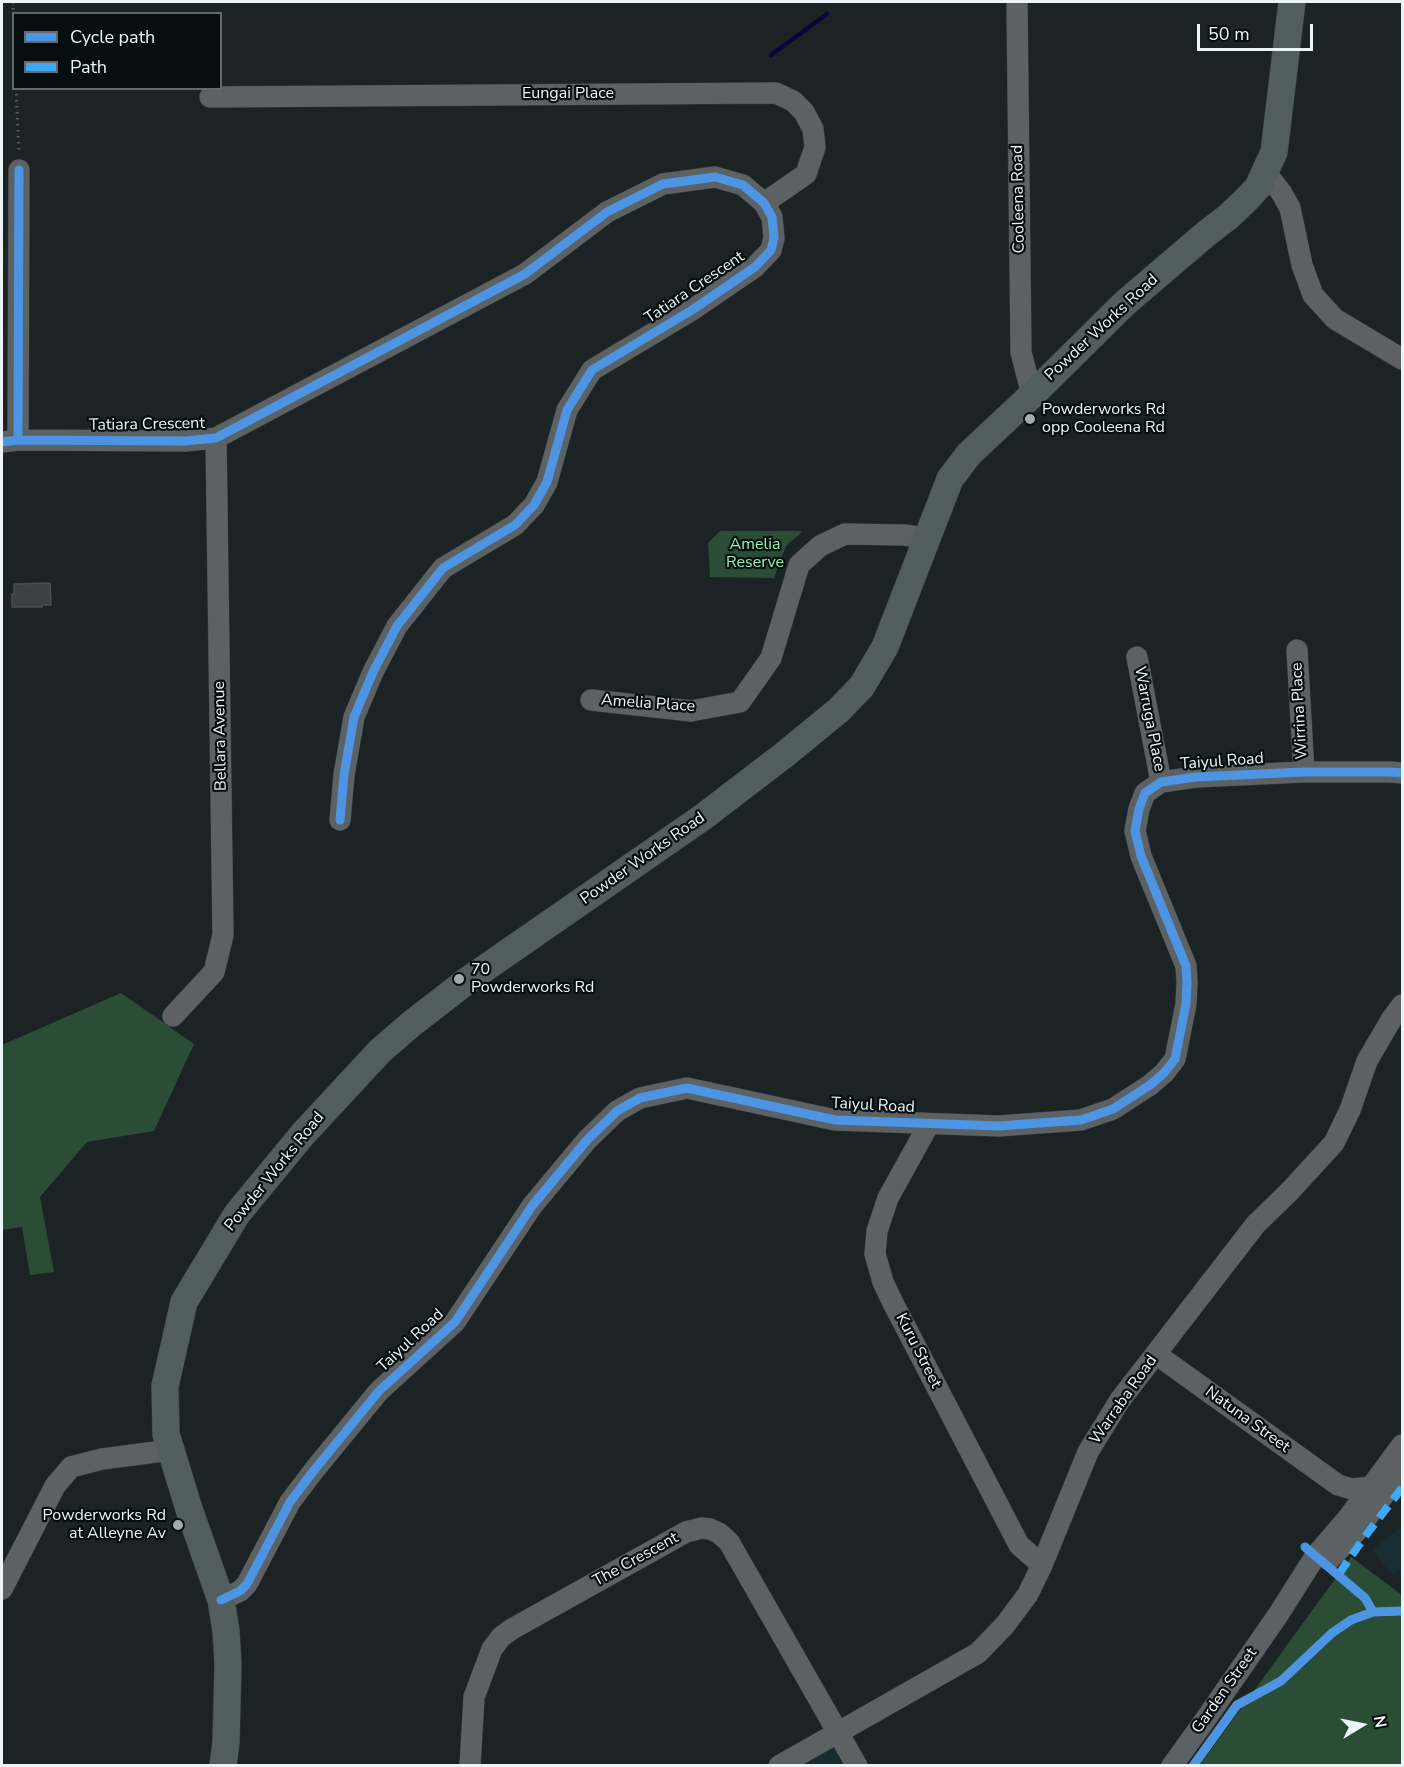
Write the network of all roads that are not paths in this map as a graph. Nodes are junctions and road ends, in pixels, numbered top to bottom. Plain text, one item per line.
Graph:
1 (1017, 2) edge
2 (1292, 2) edge
3 (210, 97) dead end
4 (20, 170) road end
5 (1266, 172) junction
6 (764, 203) junction
7 (1402, 359) edge
8 (1032, 395) junction
9 (216, 438) junction
10 (10, 441) edge
11 (927, 538) junction
12 (1296, 650) dead end
13 (1137, 657) dead end
14 (591, 700) dead end
15 (1304, 772) junction
16 (1402, 773) edge
17 (1161, 782) junction
18 (340, 820) dead end
19 (1402, 1005) edge
20 (173, 1016) dead end
21 (929, 1124) junction
22 (1156, 1354) junction
23 (1402, 1445) edge
24 (171, 1450) junction
25 (1402, 1472) edge
26 (1338, 1485) junction
27 (1371, 1487) junction
28 (1348, 1518) junction
29 (1042, 1565) junction
30 (2, 1589) edge
31 (220, 1600) junction
32 (1278, 1615) junction
33 (839, 1733) junction
34 (223, 1766) edge
35 (470, 1766) edge
36 (779, 1766) edge
37 (857, 1766) edge
38 (1172, 1766) edge

1 - 8 street, Cooleena Road
2 - 5 main road, Powder Works Road
3 - 6 street, Eungai Place
4 - 10 street
5 - 7 street
5 - 8 main road, Powder Works Road
6 - 9 street, Tatiara Crescent
6 - 18 street, Tatiara Crescent
8 - 11 main road, Powder Works Road
9 - 10 street, Tatiara Crescent
9 - 20 street, Bellara Avenue
11 - 14 street, Amelia Place
11 - 24 main road, Powder Works Road
12 - 15 street, Wirrina Place
13 - 17 street, Warruga Place
15 - 16 street, Taiyul Road
15 - 17 street, Taiyul Road
17 - 21 street, Taiyul Road
19 - 22 street, Warraba Road
21 - 29 street, Kuru Street
21 - 31 street, Taiyul Road
22 - 26 street, Natuna Street
22 - 29 street, Warraba Road
23 - 27 street, Garden Street
24 - 30 street
24 - 31 main road, Powder Works Road
25 - 32 street, Garden Street
26 - 27 street
26 - 28 street
27 - 28 street, Garden Street
28 - 32 street, Garden Street
29 - 33 street, Warraba Road
31 - 34 main road, Powder Works Road
32 - 38 street, Garden Street
33 - 35 street, The Crescent
33 - 36 street, Warraba Road
33 - 37 street, The Crescent

